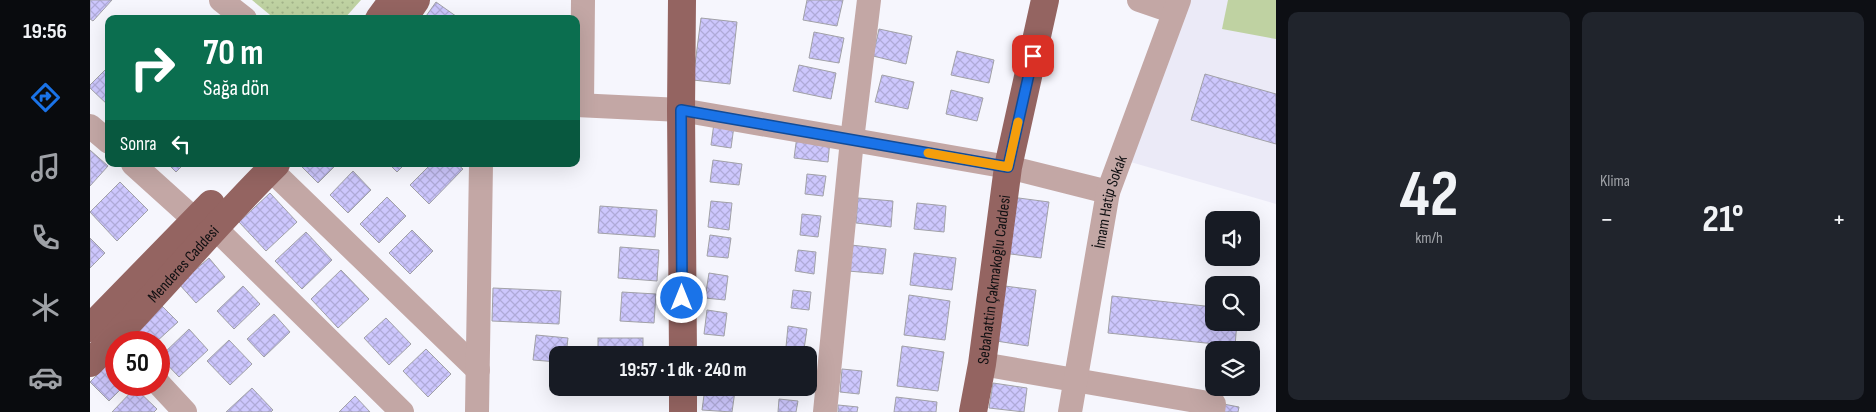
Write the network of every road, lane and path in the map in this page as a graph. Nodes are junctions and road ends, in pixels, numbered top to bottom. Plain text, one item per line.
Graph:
1 (221, 0) edge
2 (393, 0) edge
3 (416, 0) edge
4 (583, 0) edge
5 (682, 0) edge
6 (870, 0) edge
7 (1045, 0) edge
8 (1139, 0) edge
9 (1177, 6) edge
10 (240, 15) edge
11 (381, 15) edge
12 (406, 15) edge
13 (580, 79) edge
14 (580, 105) edge
15 (681, 110) junction
16 (90, 126) edge
17 (105, 139) edge
18 (852, 140) junction
19 (137, 167) edge
20 (264, 167) edge
21 (266, 167) edge
22 (481, 167) edge
23 (1008, 167) junction
24 (1108, 192) junction
25 (205, 224) junction
26 (107, 331) edge
27 (105, 334) edge
28 (683, 346) edge
29 (90, 363) edge
30 (982, 364) junction
31 (478, 370) junction
32 (1075, 381) junction
33 (170, 396) edge
34 (683, 396) edge
35 (185, 412) edge
36 (402, 412) edge
37 (477, 412) edge
38 (683, 412) edge
39 (825, 412) edge
40 (973, 412) edge
41 (1070, 412) edge
42 (1214, 412) edge

1 - 10 street
2 - 11 main road
3 - 12 main road
4 - 13 street
5 - 15 main road
6 - 18 street
7 - 23 main road, Sebahattin Çakmakoğlu Caddesi
8 - 9 street
9 - 24 street, İmam Hatip Sokak
14 - 15 street
15 - 18 street
15 - 28 main road
16 - 17 street
18 - 23 street
18 - 39 street
19 - 25 street
20 - 25 main road, Menderes Caddesi
21 - 31 street
22 - 31 street
23 - 24 street
23 - 30 main road, Sebahattin Çakmakoğlu Caddesi
24 - 32 street, İmam Hatip Sokak
25 - 26 main road, Menderes Caddesi
25 - 36 street
27 - 29 main road, Menderes Caddesi
30 - 32 street
30 - 40 main road, Sebahattin Çakmakoğlu Caddesi
31 - 37 street
32 - 41 street, İmam Hatip Sokak
32 - 42 street
33 - 35 street
34 - 38 main road

